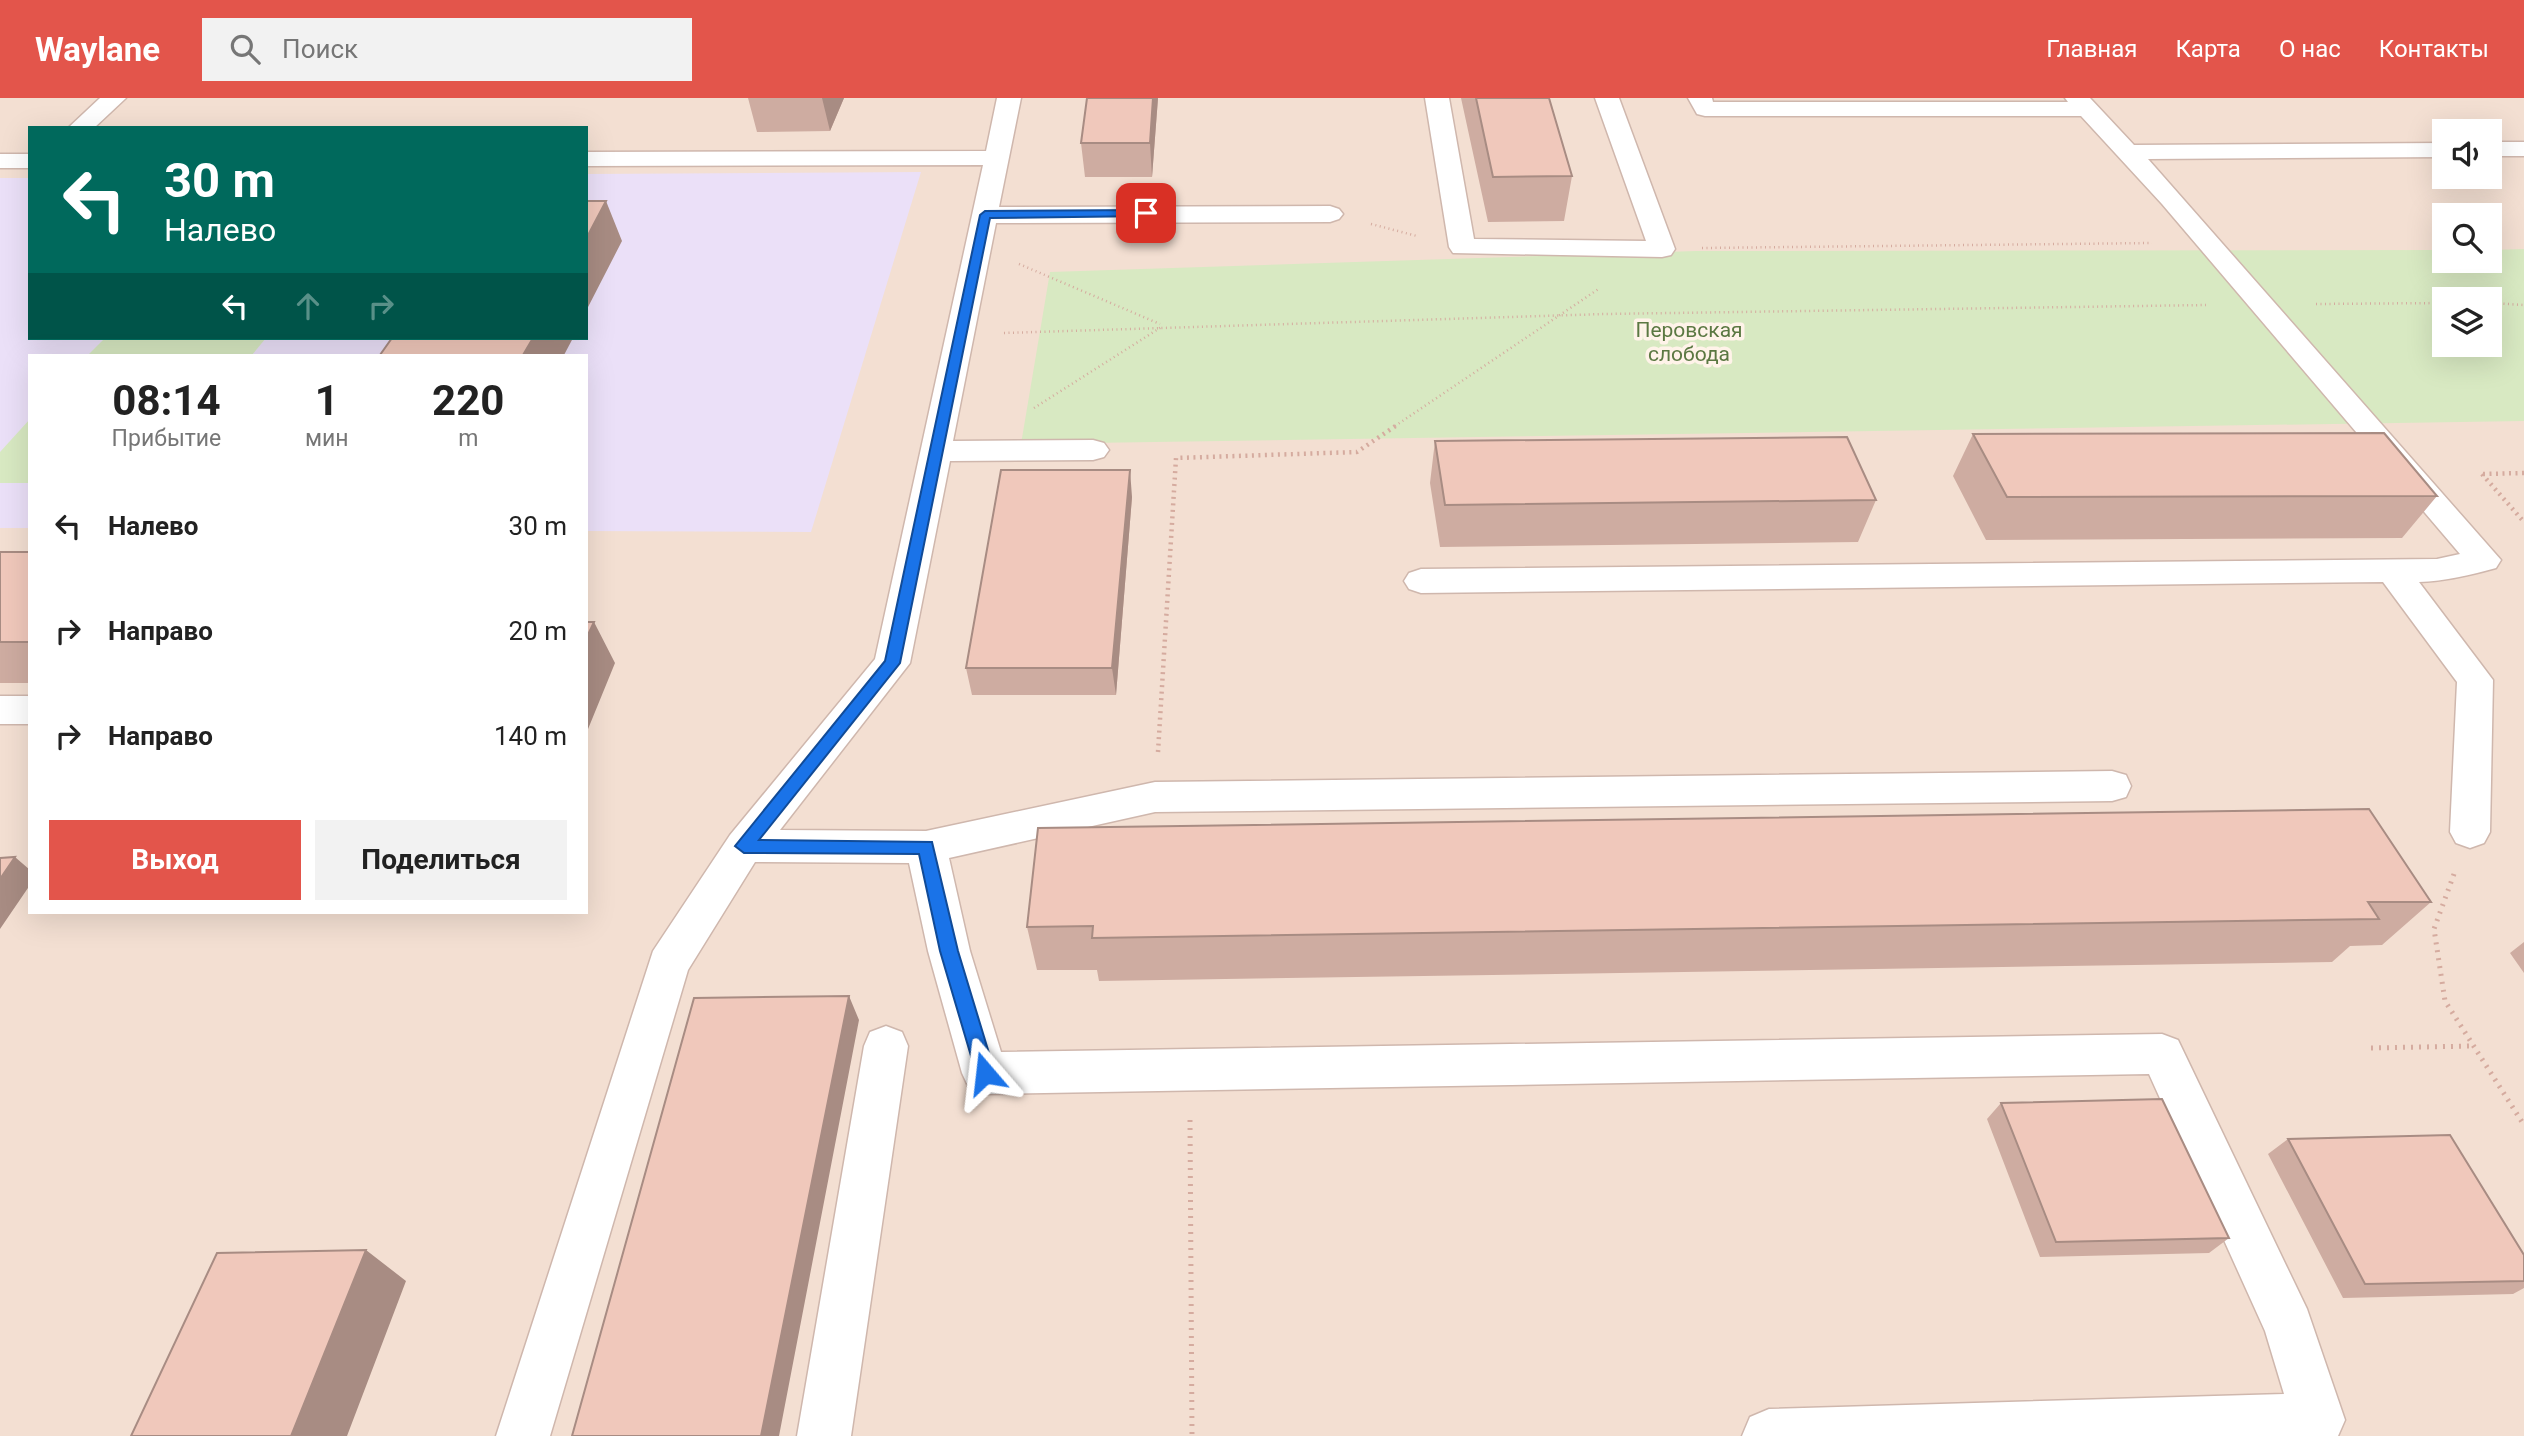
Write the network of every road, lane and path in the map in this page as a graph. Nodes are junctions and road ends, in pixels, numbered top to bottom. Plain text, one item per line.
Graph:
1 (114, 98) edge
2 (1009, 98) edge
3 (1437, 98) edge
4 (1607, 98) edge
5 (1700, 98) edge
6 (2082, 103) edge
7 (82, 126) edge
8 (2502, 149) edge
9 (2524, 149) edge
10 (2432, 150) edge
11 (2126, 152) junction
12 (997, 158) junction
13 (588, 159) edge
14 (0, 161) edge
15 (28, 161) edge
16 (1330, 214) joint
17 (985, 215) junction
18 (2209, 242) junction
19 (1462, 247) junction
20 (1662, 249) junction
21 (1017, 263) dead end
22 (2432, 303) edge
23 (2262, 304) junction
24 (2502, 304) edge
25 (2524, 305) edge
26 (1553, 316) junction
27 (1164, 326) junction
28 (1002, 333) dead end
29 (951, 450) junction
30 (1093, 450) dead end
31 (2524, 473) edge
32 (2524, 522) edge
33 (2393, 571) junction
34 (1421, 581) dead end
35 (0, 710) edge
36 (28, 710) edge
37 (2112, 786) dead end
38 (1155, 797) junction
39 (2470, 832) joint
40 (744, 846) junction
41 (926, 847) junction
42 (886, 1046) dead end
43 (2474, 1046) junction
44 (2371, 1048) dead end
45 (1190, 1070) junction
46 (2524, 1125) edge
47 (523, 1436) edge
48 (824, 1436) edge
49 (1192, 1436) edge
50 (1769, 1436) edge

1 - 7 street
2 - 12 street
3 - 19 street
4 - 20 street
5 - 6 street
6 - 11 street
8 - 9 street
10 - 11 street
11 - 18 street
12 - 13 street
12 - 17 street
14 - 15 street
16 - 17 street
16 - 19 path
17 - 29 street
18 - 20 path
18 - 23 street
19 - 20 street
20 - 26 path
21 - 27 path
22 - 23 path
23 - 26 path
23 - 33 street
24 - 25 path
26 - 27 path
26 - 38 path
27 - 28 path
27 - 29 path
29 - 30 street
29 - 40 street
31 - 32 path
33 - 34 street
33 - 39 street
35 - 36 street
37 - 38 street
38 - 41 street
39 - 43 path
40 - 41 street
40 - 47 street
41 - 45 street
42 - 48 street
43 - 44 path
43 - 46 path
45 - 49 path
45 - 50 street

